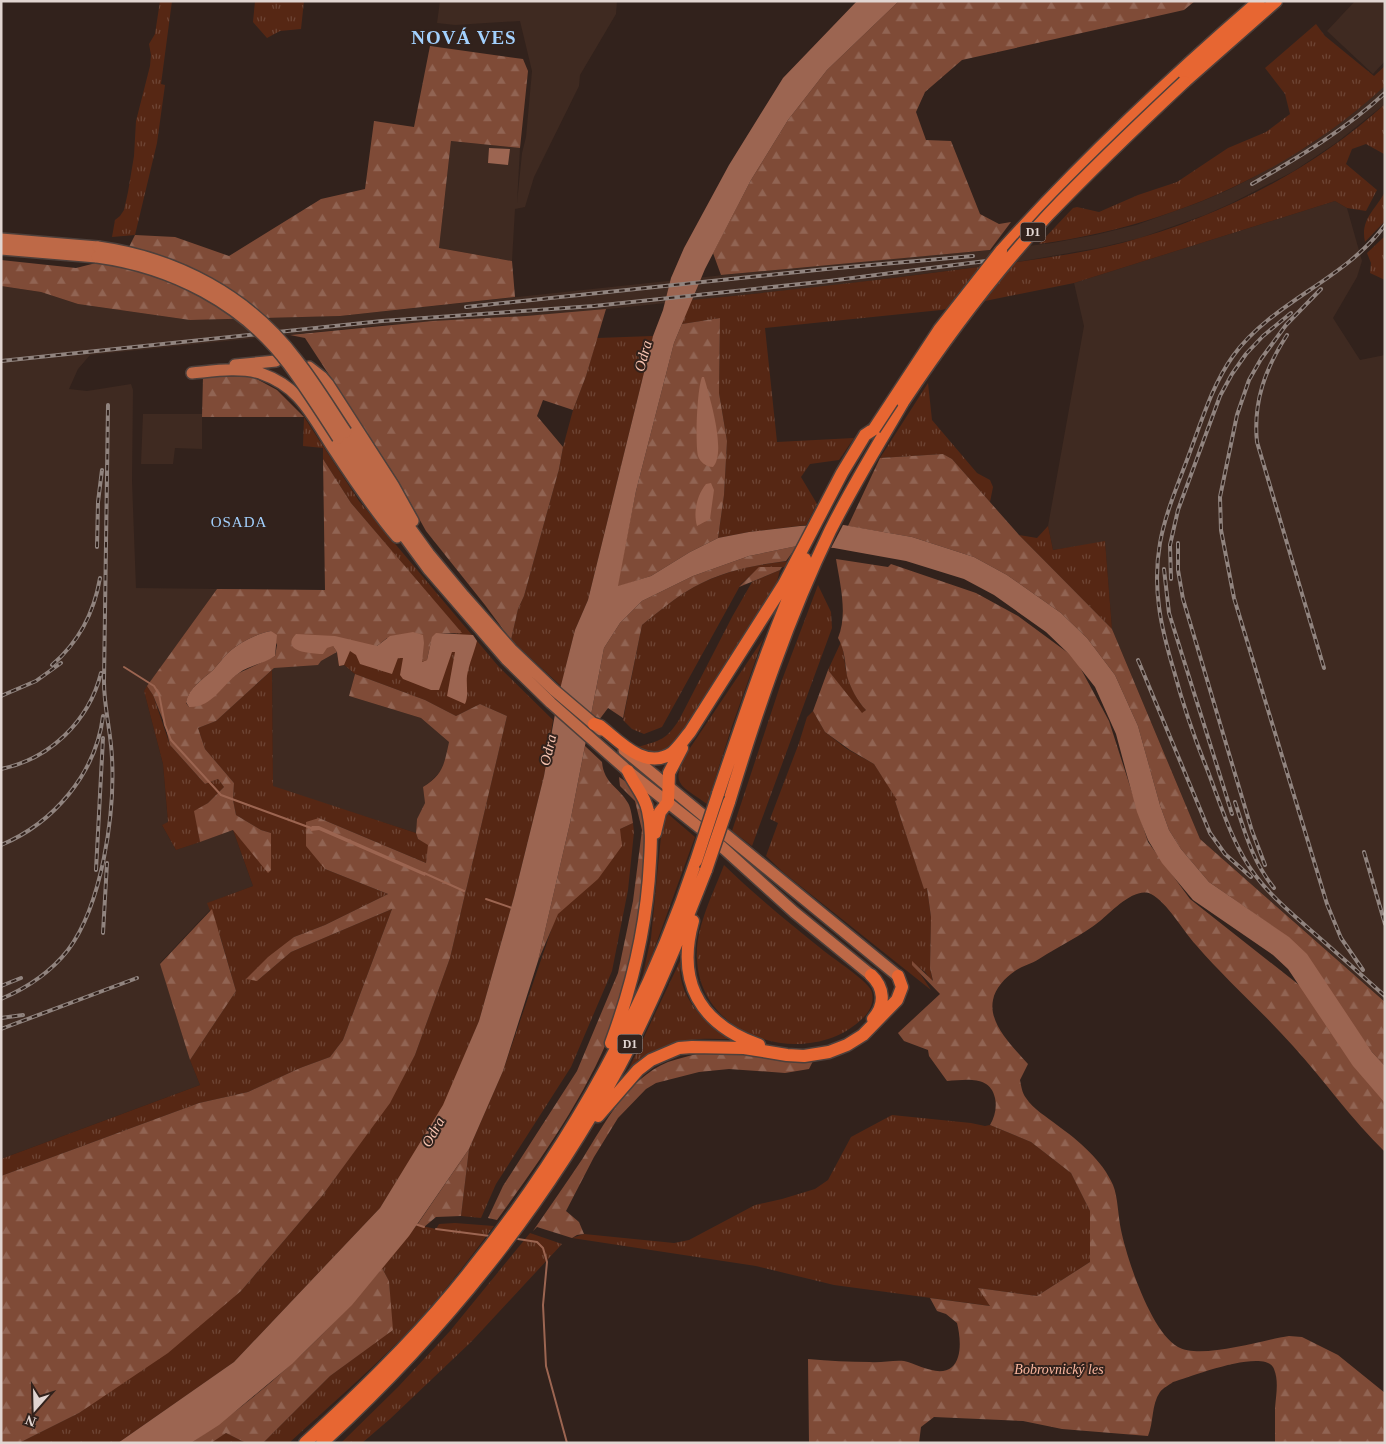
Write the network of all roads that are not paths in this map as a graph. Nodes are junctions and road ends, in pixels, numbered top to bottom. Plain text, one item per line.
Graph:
1 (1259, 1) edge
2 (1276, 1) edge
3 (1180, 77) junction
4 (1, 239) edge
5 (1, 249) edge
6 (97, 252) junction
7 (276, 361) dead end
8 (309, 367) dead end
9 (342, 435) junction
10 (429, 554) junction
11 (429, 570) junction
12 (792, 590) junction
13 (462, 601) junction
14 (594, 724) joint
15 (690, 732) junction
16 (635, 756) junction
17 (628, 771) junction
18 (669, 788) junction
19 (668, 802) junction
20 (704, 816) dead end
21 (700, 828) dead end
22 (725, 834) dead end
23 (721, 846) dead end
24 (706, 870) junction
25 (649, 872) junction
26 (871, 975) joint
27 (898, 976) joint
28 (558, 1150) junction
29 (554, 1176) junction
30 (527, 1205) junction
31 (495, 1249) junction
32 (305, 1443) edge
33 (322, 1443) edge

1 - 3 highway, D1
2 - 3 highway, D1
3 - 12 highway, D1, bridge
3 - 12 highway, D1, bridge
4 - 6 main road
5 - 6 main road
6 - 9 main road, bridge
7 - 11 main road
8 - 10 main road
9 - 10 main road
9 - 11 main road
10 - 13 main road
11 - 13 main road
12 - 15 highway
12 - 24 highway, D1, bridge
12 - 28 highway, D1, bridge
13 - 14 main road
13 - 17 main road
14 - 16 highway
15 - 16 highway
15 - 18 highway
16 - 18 main road
17 - 19 main road
17 - 25 highway
18 - 19 highway
18 - 20 main road
19 - 21 main road
19 - 25 highway
22 - 27 main road
23 - 26 main road
24 - 26 highway
24 - 29 highway, D1
25 - 28 highway
27 - 29 highway
28 - 30 highway, D1
29 - 30 highway, D1
30 - 31 highway, D1
31 - 32 highway, D1
31 - 33 highway, D1

